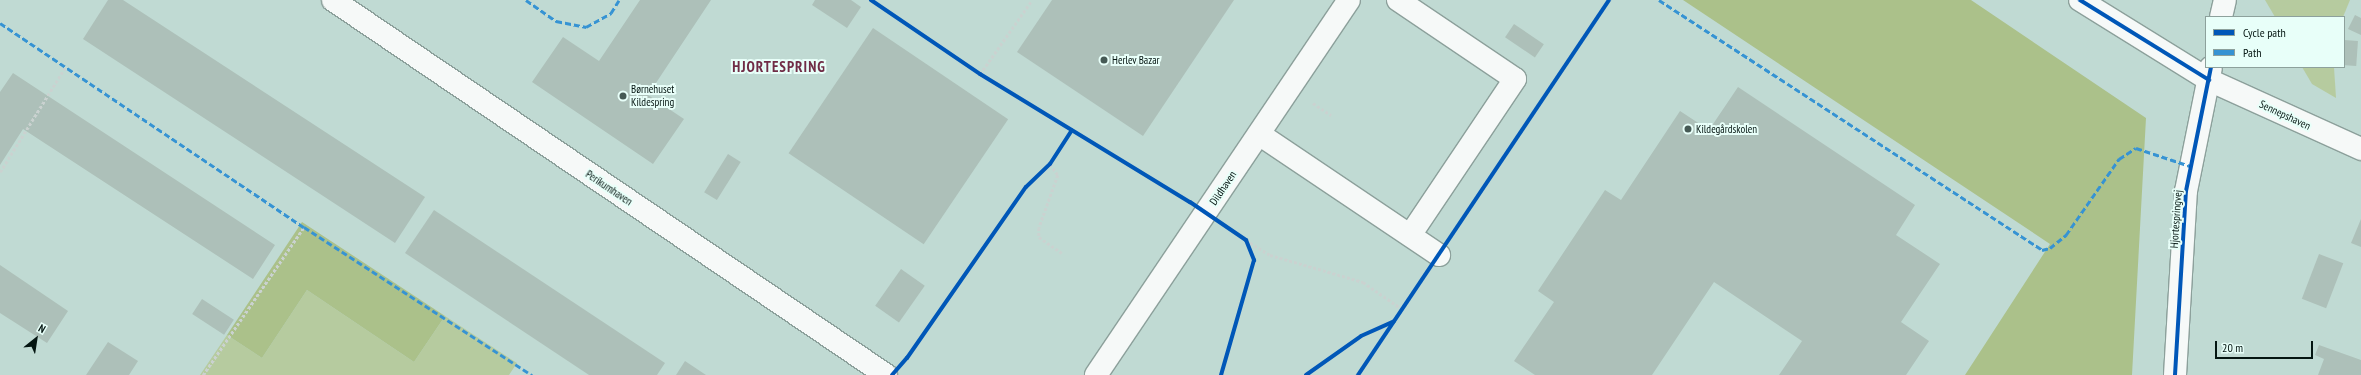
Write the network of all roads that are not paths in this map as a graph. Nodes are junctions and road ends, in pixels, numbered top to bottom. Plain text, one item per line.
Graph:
1 (333, 0) edge
2 (1349, 0) edge
3 (1398, 0) edge
4 (2080, 0) edge
5 (2224, 0) edge
6 (2221, 16) edge
7 (2210, 73) edge
8 (1259, 134) junction
9 (2361, 149) edge
10 (1410, 235) junction
11 (1438, 255) dead end
12 (886, 375) edge
13 (1096, 375) edge
14 (2175, 375) edge

1 - 12 street, Perikumhaven
2 - 8 street, Dildhaven
3 - 10 street
4 - 7 street, Sennepshaven
5 - 6 street
7 - 9 street, Sennepshaven
7 - 14 street, Hjortespringvej
8 - 10 street
8 - 13 street, Dildhaven
10 - 11 street

